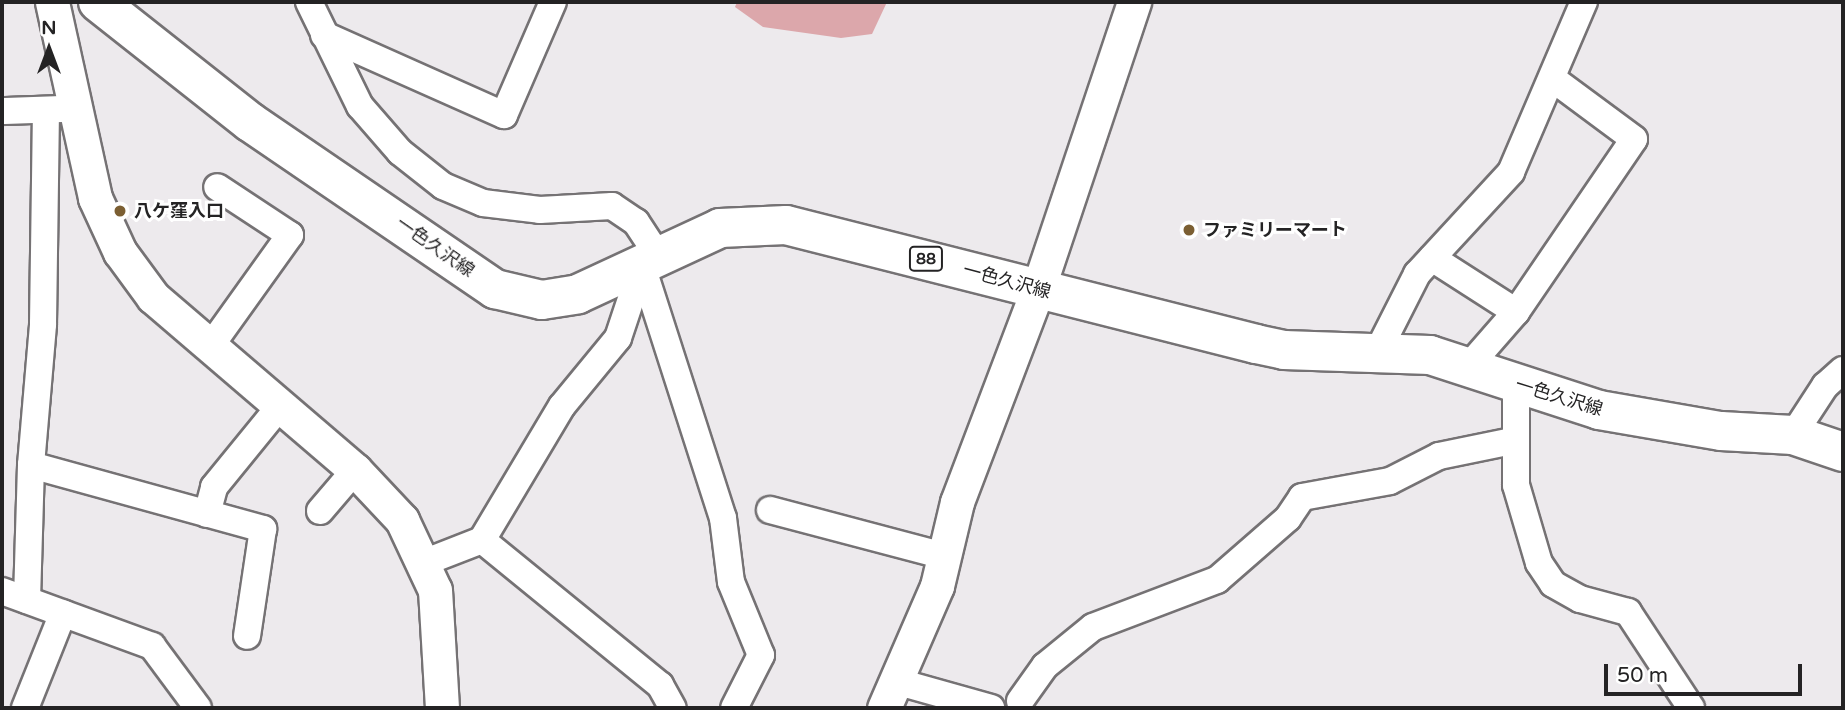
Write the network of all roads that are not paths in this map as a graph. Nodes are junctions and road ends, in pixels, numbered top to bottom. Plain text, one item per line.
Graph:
1 (52, 2) edge
2 (97, 2) edge
3 (309, 2) edge
4 (1134, 2) edge
5 (1584, 2) edge
6 (550, 3) edge
7 (324, 35) junction
8 (1553, 79) junction
9 (60, 109) junction
10 (2, 111) edge
11 (217, 187) dead end
12 (1432, 258) junction
13 (650, 262) junction
14 (1038, 289) junction
15 (1516, 312) junction
16 (212, 344) junction
17 (1377, 354) junction
18 (1468, 367) junction
19 (1843, 370) edge
20 (1516, 384) junction
21 (280, 406) junction
22 (1793, 435) junction
23 (1513, 441) junction
24 (1843, 452) edge
25 (31, 465) junction
26 (355, 470) junction
27 (770, 510) dead end
28 (320, 511) dead end
29 (207, 514) junction
30 (482, 540) junction
31 (944, 556) junction
32 (423, 563) junction
33 (2, 591) edge
34 (27, 600) junction
35 (64, 612) junction
36 (247, 636) dead end
37 (889, 695) edge
38 (1022, 706) edge
39 (25, 708) edge
40 (198, 708) edge
41 (442, 708) edge
42 (673, 708) edge
43 (734, 708) edge
44 (991, 708) edge
45 (1691, 708) edge

1 - 9 street
2 - 13 main road, 一色久沢線 / 88
3 - 7 street
4 - 14 street
5 - 8 street
6 - 7 street
7 - 13 street
8 - 12 street
8 - 15 street
9 - 10 street
9 - 16 street
9 - 25 street
11 - 16 street
12 - 15 street
12 - 17 street
13 - 14 main road, 一色久沢線 / 88
13 - 30 street
13 - 43 street
14 - 17 main road, 一色久沢線 / 88
14 - 31 street
15 - 18 street
16 - 21 street
17 - 18 main road, 一色久沢線 / 88
18 - 20 main road, 一色久沢線 / 88
19 - 22 street
20 - 22 main road, 一色久沢線 / 88
20 - 23 street
21 - 26 street
21 - 29 street
22 - 24 main road, 一色久沢線 / 88
23 - 38 street
23 - 45 street
25 - 29 street
25 - 34 street
26 - 28 street
26 - 32 street
27 - 31 street
29 - 36 street
30 - 32 street
30 - 42 street
31 - 37 street
32 - 41 street
33 - 34 street
34 - 35 street
35 - 39 street
35 - 40 street
37 - 44 street

